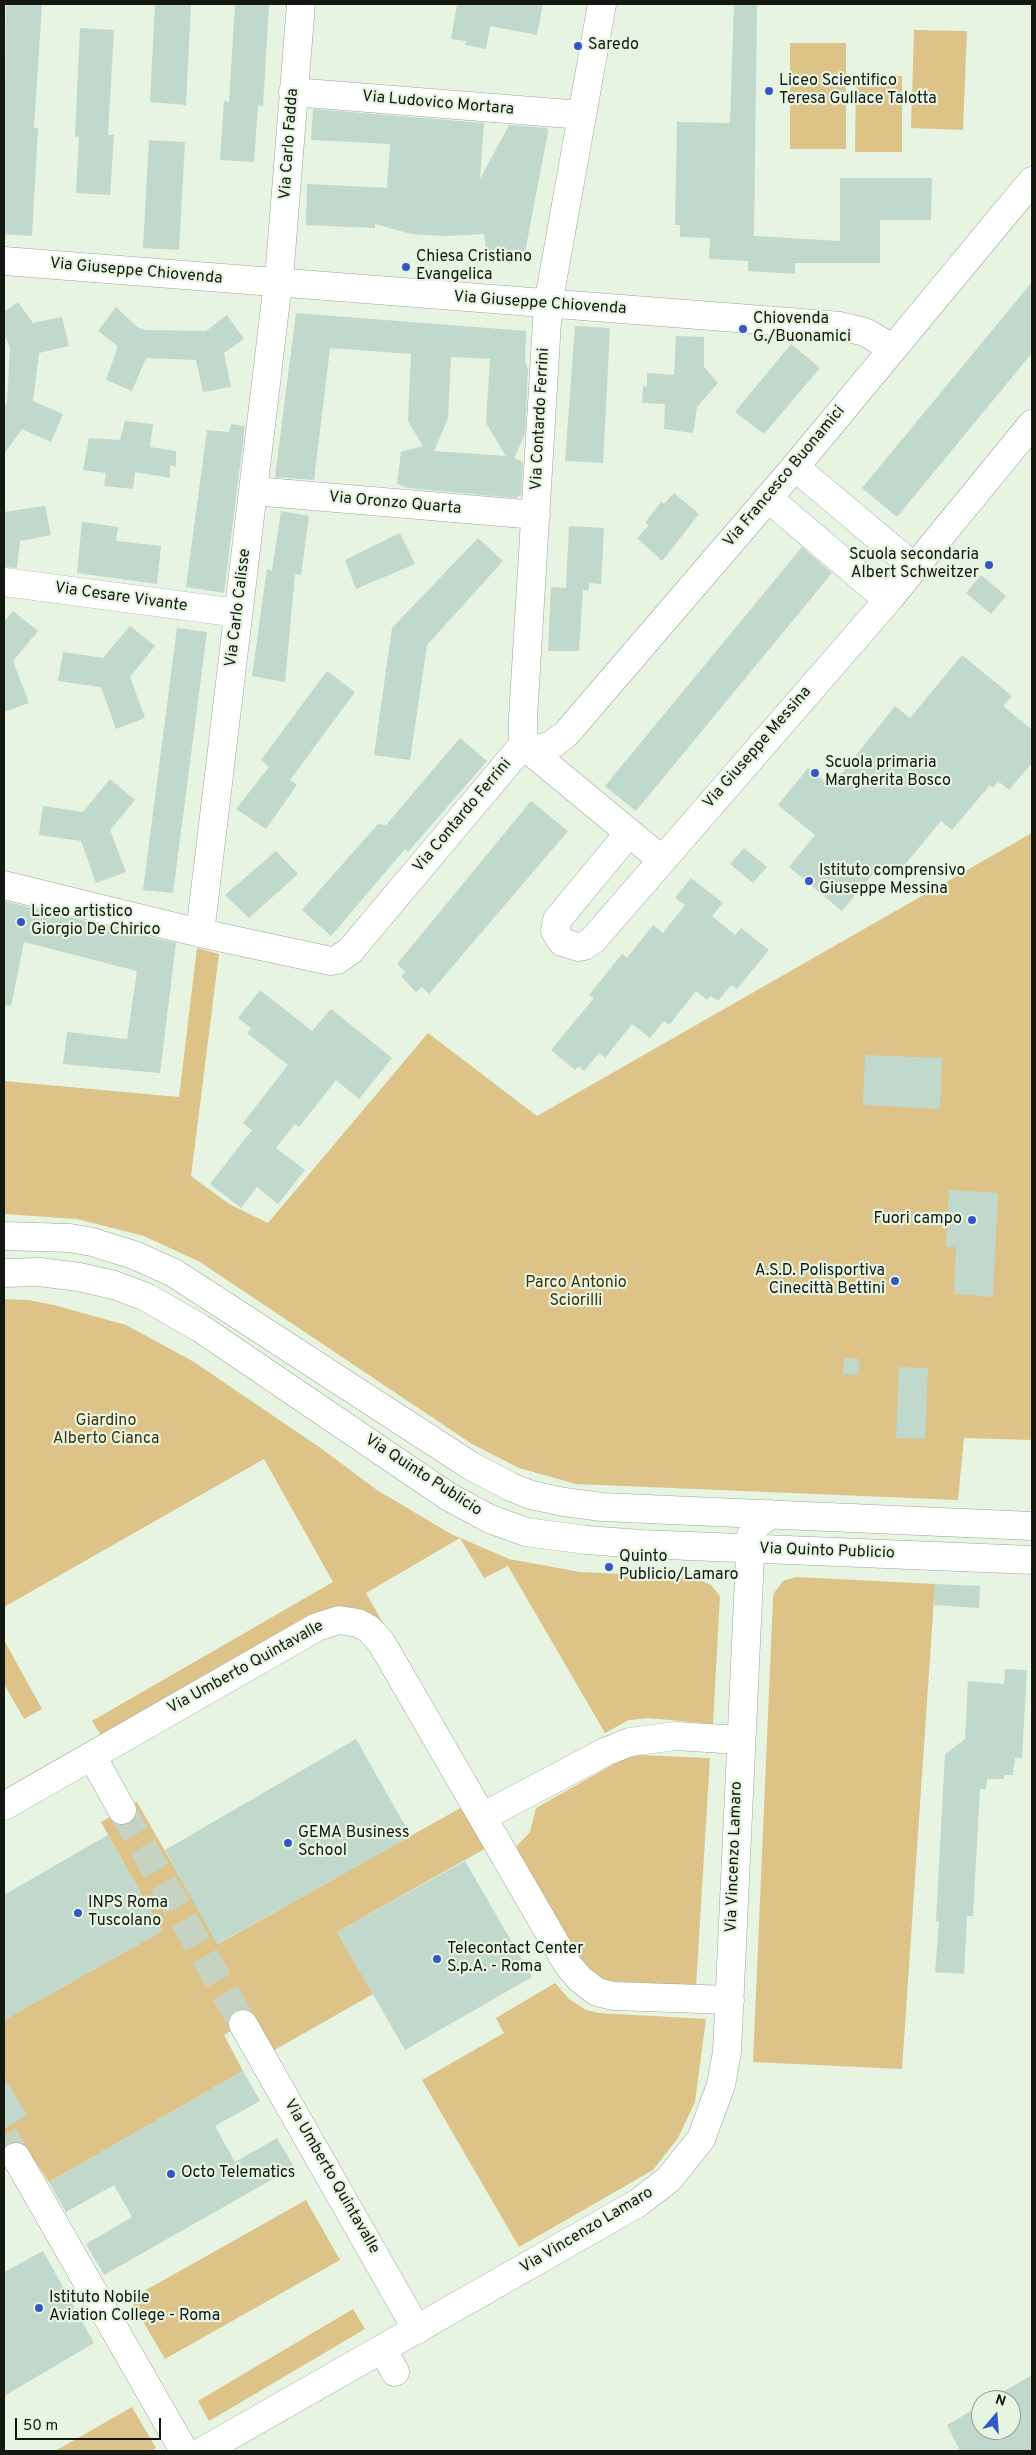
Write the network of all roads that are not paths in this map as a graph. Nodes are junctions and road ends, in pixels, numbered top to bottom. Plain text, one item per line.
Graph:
1 (301, 4) edge
2 (602, 4) edge
3 (294, 92) junction
4 (582, 115) junction
5 (1029, 190) edge
6 (4, 261) edge
7 (278, 284) junction
8 (548, 305) junction
9 (892, 348) junction
10 (1032, 424) edge
11 (795, 466) junction
12 (254, 491) junction
13 (768, 498) junction
14 (536, 515) junction
15 (914, 567) junction
16 (4, 582) edge
17 (888, 600) junction
18 (238, 614) junction
19 (523, 745) junction
20 (629, 834) junction
21 (661, 859) junction
22 (4, 885) edge
23 (200, 933) junction
24 (4, 1236) edge
25 (4, 1272) edge
26 (771, 1514) junction
27 (1032, 1526) edge
28 (750, 1549) junction
29 (1032, 1560) edge
30 (740, 1740) junction
31 (92, 1756) junction
32 (4, 1806) edge
33 (122, 1810) tunnel mouth
34 (484, 1816) junction
35 (730, 2000) junction
36 (244, 2024) tunnel mouth
37 (16, 2157) tunnel mouth
38 (418, 2330) junction
39 (184, 2451) edge
40 (203, 2451) edge

1 - 3 street, Via Carlo Fadda
2 - 4 street, Via Contardo Ferrini
3 - 4 street, Via Ludovico Mortara
3 - 7 street, Via Carlo Fadda
4 - 8 street, Via Contardo Ferrini
5 - 9 street, Via Francesco Buonamici
6 - 7 street, Via Giuseppe Chiovenda
7 - 8 street, Via Giuseppe Chiovenda
7 - 12 street, Via Carlo Calisse
8 - 9 street, Via Giuseppe Chiovenda
8 - 14 street, Via Contardo Ferrini
9 - 11 street, Via Francesco Buonamici
10 - 15 street, Via Giuseppe Messina
11 - 13 street, Via Francesco Buonamici
11 - 15 street
12 - 14 street, Via Oronzo Quarta
12 - 18 street, Via Carlo Calisse
13 - 17 street
13 - 19 street, Via Francesco Buonamici
14 - 19 street, Via Contardo Ferrini
15 - 17 street, Via Giuseppe Messina
16 - 18 street, Via Cesare Vivante
17 - 21 street, Via Giuseppe Messina
18 - 23 street, Via Carlo Calisse
19 - 20 street
19 - 23 street, Via Contardo Ferrini
20 - 21 street
20 - 21 street, Via Giuseppe Messina
22 - 23 street, Via Contardo Ferrini
24 - 26 street, Via Quinto Publicio
25 - 28 street, Via Quinto Publicio
26 - 27 street, Via Quinto Publicio
26 - 28 street, Via Vincenzo Lamaro
28 - 29 street, Via Quinto Publicio
28 - 30 street, Via Vincenzo Lamaro
30 - 34 street
30 - 35 street, Via Vincenzo Lamaro
31 - 32 street, Via Umberto Quintavalle
31 - 33 street
31 - 34 street, Via Umberto Quintavalle
34 - 35 street, Via Umberto Quintavalle
35 - 38 street, Via Vincenzo Lamaro
36 - 38 street, Via Umberto Quintavalle
37 - 39 street
38 - 40 street, Via Vincenzo Lamaro

